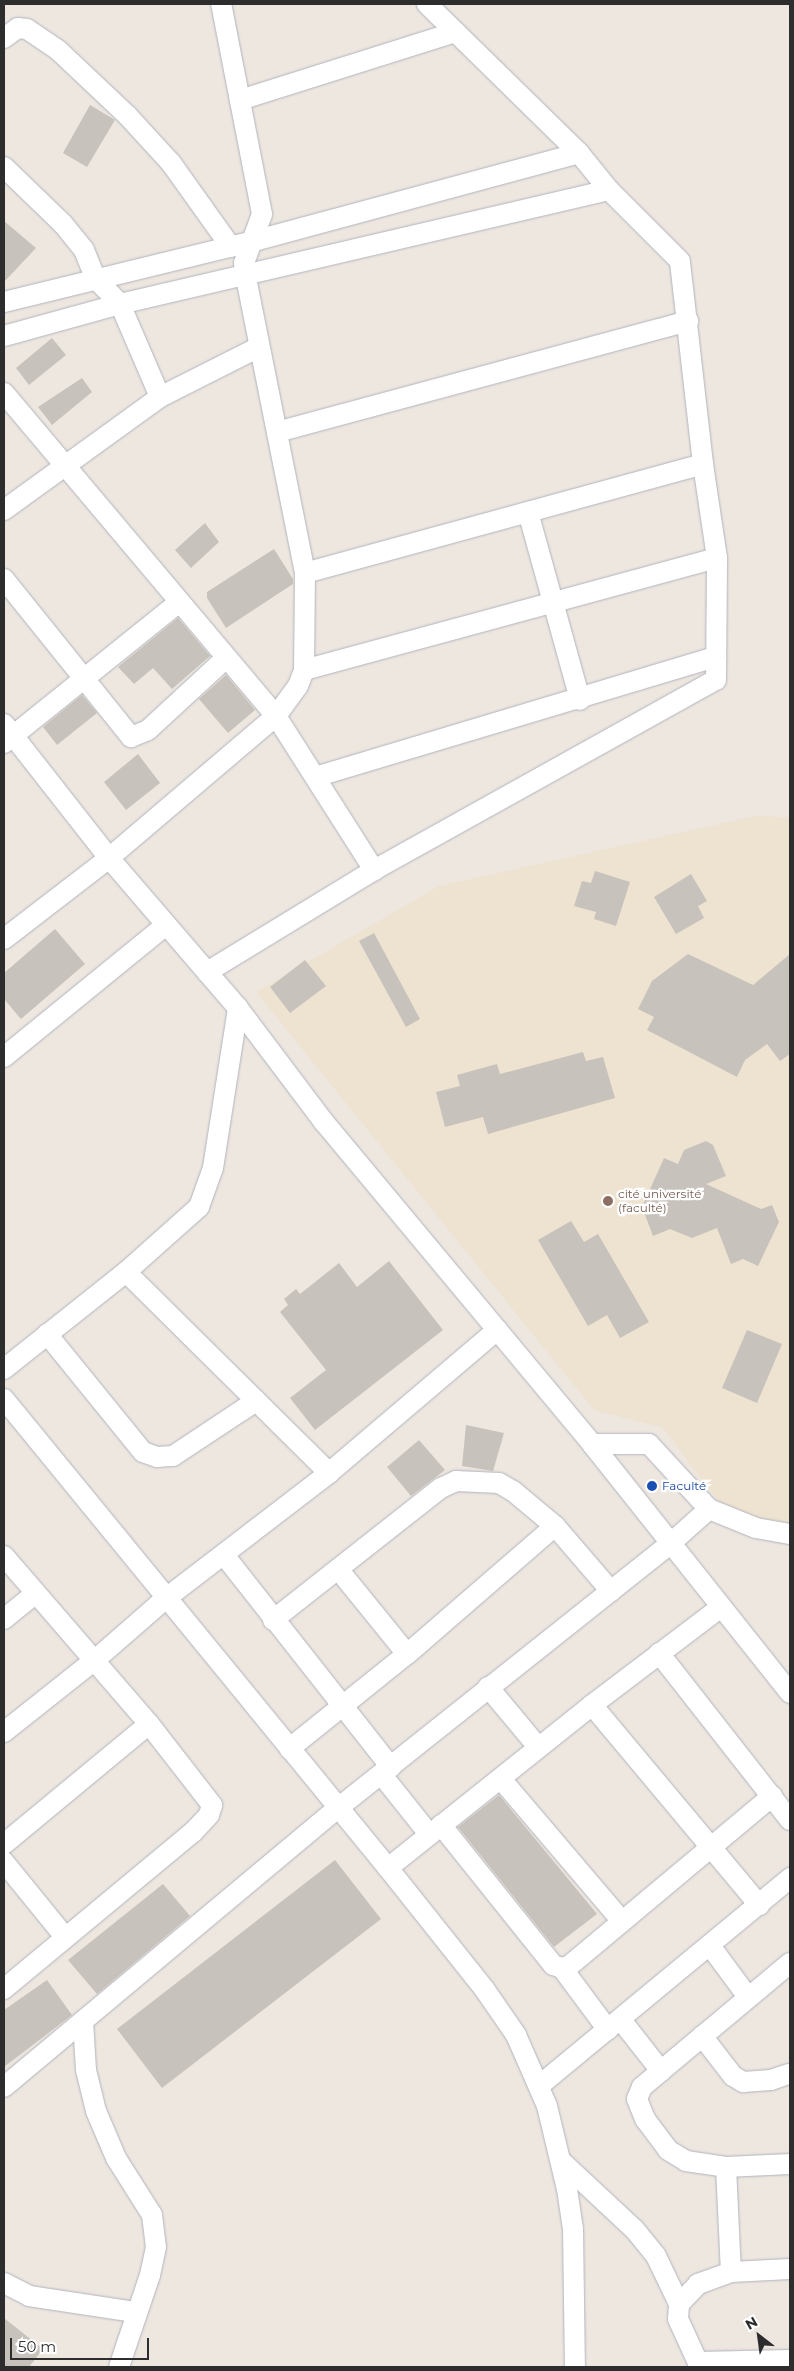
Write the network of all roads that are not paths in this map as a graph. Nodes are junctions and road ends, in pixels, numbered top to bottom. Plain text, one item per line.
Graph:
1 (221, 4) edge
2 (427, 4) edge
3 (456, 32) junction
4 (4, 38) edge
5 (240, 100) junction
6 (579, 153) junction
7 (4, 167) edge
8 (609, 190) junction
9 (250, 242) junction
10 (231, 247) junction
11 (246, 277) junction
12 (96, 279) junction
13 (4, 302) edge
14 (120, 304) junction
15 (688, 321) junction
16 (4, 336) edge
17 (259, 348) junction
18 (4, 393) edge
19 (160, 397) junction
20 (277, 432) junction
21 (62, 464) junction
22 (703, 464) junction
23 (4, 510) edge
24 (528, 512) junction
25 (717, 558) junction
26 (305, 573) junction
27 (4, 579) edge
28 (554, 602) junction
29 (178, 603) junction
30 (716, 657) junction
31 (226, 658) junction
32 (304, 670) junction
33 (84, 678) junction
34 (580, 700) junction
35 (276, 716) junction
36 (7, 734) edge
37 (315, 777) junction
38 (108, 858) junction
39 (374, 870) junction
40 (166, 926) junction
41 (4, 939) edge
42 (207, 972) junction
43 (238, 1008) junction
44 (4, 1057) edge
45 (126, 1272) junction
46 (497, 1330) junction
47 (47, 1334) junction
48 (4, 1369) edge
49 (4, 1399) edge
50 (256, 1401) junction
51 (592, 1444) junction
52 (329, 1473) junction
53 (709, 1509) junction
54 (554, 1526) junction
55 (790, 1534) edge
56 (671, 1544) junction
57 (224, 1555) junction
58 (4, 1556) edge
59 (338, 1569) junction
60 (610, 1591) junction
61 (35, 1594) junction
62 (166, 1599) junction
63 (720, 1608) junction
64 (4, 1619) edge
65 (273, 1620) junction
66 (659, 1653) junction
67 (407, 1654) junction
68 (95, 1660) junction
69 (488, 1687) junction
70 (790, 1693) edge
71 (592, 1704) junction
72 (341, 1708) junction
73 (150, 1724) junction
74 (4, 1732) edge
75 (538, 1747) junction
76 (289, 1749) junction
77 (386, 1771) junction
78 (501, 1779) junction
79 (772, 1796) junction
80 (338, 1808) junction
81 (790, 1820) edge
82 (435, 1830) junction
83 (4, 1844) edge
84 (711, 1846) junction
85 (4, 1862) edge
86 (388, 1868) junction
87 (790, 1878) edge
88 (759, 1905) junction
89 (622, 1921) junction
90 (65, 1937) junction
91 (711, 1947) junction
92 (790, 1963) edge
93 (562, 1968) junction
94 (4, 1989) edge
95 (748, 1997) junction
96 (83, 2022) junction
97 (614, 2025) junction
98 (702, 2036) junction
99 (661, 2070) junction
100 (789, 2073) edge
101 (540, 2085) junction
102 (4, 2087) edge
103 (562, 2161) junction
104 (790, 2164) edge
105 (726, 2167) junction
106 (790, 2269) edge
107 (731, 2272) junction
108 (4, 2283) edge
109 (680, 2304) junction
110 (136, 2312) junction
111 (790, 2360) edge
112 (699, 2365) edge
113 (118, 2367) edge
114 (575, 2367) edge

1 - 5 street
2 - 3 street
3 - 5 street
3 - 6 street
4 - 10 street
5 - 9 street
6 - 8 street
6 - 9 street
7 - 12 street
8 - 11 street
8 - 15 street
9 - 10 street
9 - 11 street
10 - 12 street
11 - 14 street
11 - 17 street
12 - 13 street
12 - 14 street
14 - 16 street
14 - 19 street
15 - 20 street
15 - 22 street
17 - 19 street
17 - 20 street
18 - 21 street
19 - 21 street
20 - 26 street
21 - 23 street
21 - 29 street
22 - 24 street
22 - 25 street
24 - 26 street
24 - 28 street
25 - 28 street
25 - 30 street
26 - 32 street
27 - 33 street
28 - 32 street
28 - 34 street
29 - 31 street
29 - 33 street
30 - 34 street
30 - 39 street
31 - 33 street
31 - 35 street
32 - 35 street
33 - 36 street
34 - 37 street
35 - 37 street
35 - 38 street
36 - 38 street
37 - 39 street
38 - 40 street
38 - 41 street
39 - 42 street
40 - 42 street
40 - 44 street
42 - 43 street
43 - 45 street
43 - 46 street
45 - 47 street
45 - 50 street
46 - 51 street
46 - 52 street
47 - 48 street
47 - 50 street
49 - 62 street
50 - 52 street
51 - 53 street
51 - 56 street
52 - 57 street
53 - 55 street
53 - 56 street
54 - 59 street
54 - 60 street
54 - 67 street
56 - 60 street
56 - 63 street
57 - 62 street
57 - 65 street
58 - 61 street
59 - 65 street
59 - 67 street
60 - 69 street
61 - 64 street
61 - 68 street
62 - 68 street
62 - 76 street
63 - 66 street
63 - 70 street
65 - 72 street
66 - 71 street
66 - 79 street
67 - 72 street
68 - 73 street
68 - 74 street
69 - 75 street
69 - 77 street
71 - 75 street
71 - 84 street
72 - 76 street
72 - 77 street
73 - 83 street
73 - 90 street
75 - 78 street
76 - 80 street
77 - 80 street
77 - 82 street
78 - 82 street
78 - 89 street
79 - 81 street
79 - 84 street
80 - 86 street
80 - 96 street
82 - 86 street
82 - 93 street
84 - 88 street
84 - 89 street
85 - 90 street
86 - 101 street
87 - 88 street
88 - 91 street
89 - 93 street
90 - 94 street
91 - 95 street
91 - 97 street
92 - 95 street
93 - 97 street
95 - 98 street
96 - 102 street
96 - 110 street
97 - 99 street
97 - 101 street
98 - 99 street
98 - 100 street
99 - 105 street
101 - 103 street
103 - 109 street
103 - 114 street
104 - 105 street
105 - 107 street
106 - 107 street
107 - 109 street
108 - 110 street
109 - 112 street
110 - 113 street
111 - 112 street

